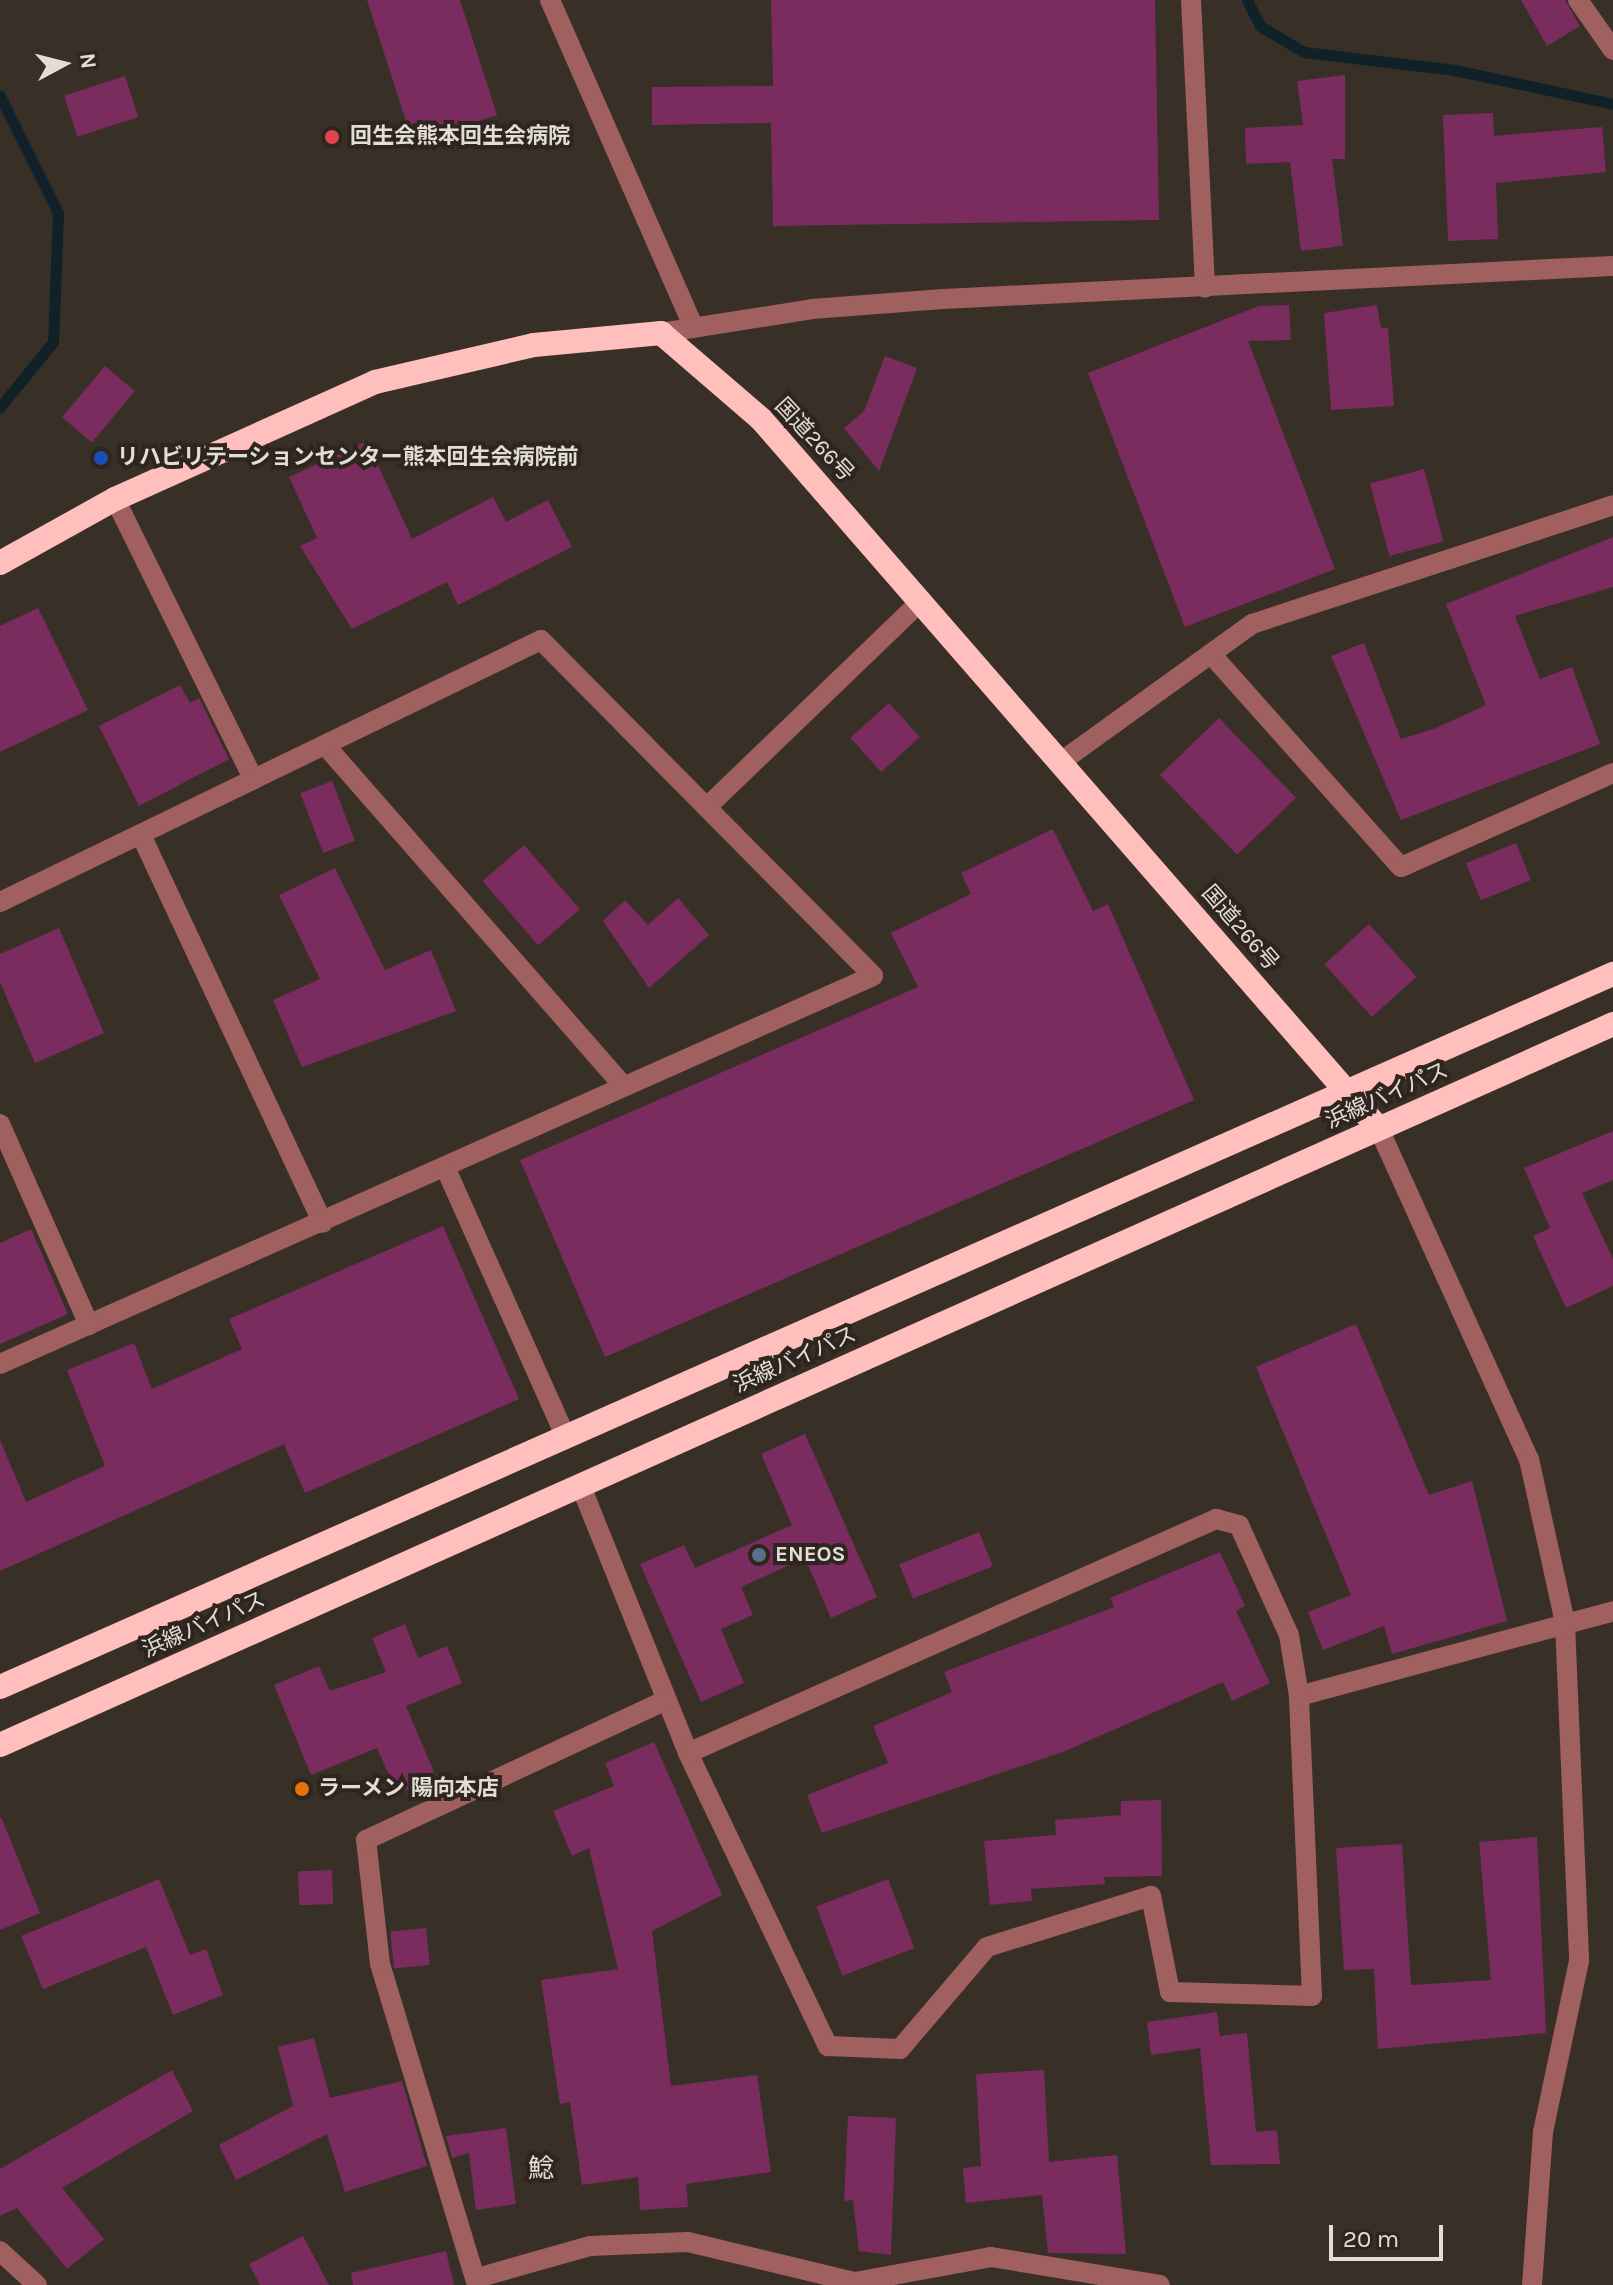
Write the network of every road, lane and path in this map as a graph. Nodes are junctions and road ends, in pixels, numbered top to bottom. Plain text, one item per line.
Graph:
1 (550, 0) edge
2 (1191, 0) edge
3 (1578, 0) edge
4 (1613, 50) edge
5 (1613, 266) edge
6 (1205, 288) junction
7 (694, 328) junction
8 (661, 333) junction
9 (115, 499) junction
10 (1613, 505) edge
11 (0, 563) edge
12 (922, 600) junction
13 (1211, 654) junction
14 (325, 745) junction
15 (1062, 761) junction
16 (1613, 773) edge
17 (254, 780) junction
18 (707, 807) junction
19 (142, 837) junction
20 (0, 902) edge
21 (1613, 974) edge
22 (1613, 1024) edge
23 (624, 1087) junction
24 (1350, 1095) junction
25 (0, 1124) edge
26 (1379, 1129) junction
27 (445, 1167) junction
28 (323, 1223) junction
29 (89, 1325) junction
30 (0, 1364) edge
31 (565, 1435) junction
32 (580, 1484) junction
33 (1613, 1611) edge
34 (1565, 1623) junction
35 (0, 1687) edge
36 (1299, 1696) junction
37 (666, 1700) junction
38 (0, 1745) edge
39 (688, 1753) junction
40 (0, 2251) edge
41 (477, 2281) edge
42 (855, 2283) edge
43 (37, 2285) edge
44 (1160, 2285) edge
45 (1532, 2285) edge

1 - 7 street
2 - 6 street
3 - 4 street
5 - 6 street
6 - 7 street
7 - 8 street
8 - 9 highway
8 - 12 highway, 国道266号
9 - 11 highway
9 - 17 street
10 - 13 street
12 - 15 highway, 国道266号
12 - 18 street
13 - 15 street
13 - 16 street
14 - 17 street
14 - 18 street
14 - 23 street
15 - 24 highway, 国道266号
17 - 19 street
18 - 23 street
19 - 20 street
19 - 28 street
21 - 24 highway, 浜線バイパス
22 - 26 highway, 浜線バイパス
23 - 27 street
24 - 26 highway, 国道266号
24 - 31 highway, 浜線バイパス
25 - 29 street
26 - 32 highway, 浜線バイパス
26 - 34 street
27 - 28 street
27 - 31 street
28 - 29 street
29 - 30 street
31 - 35 highway, 浜線バイパス
32 - 37 street
32 - 38 highway, 浜線バイパス
33 - 34 street
34 - 36 street
34 - 45 street
36 - 39 street
36 - 39 street
37 - 39 street
37 - 41 street
40 - 43 street
41 - 42 street
42 - 44 street

